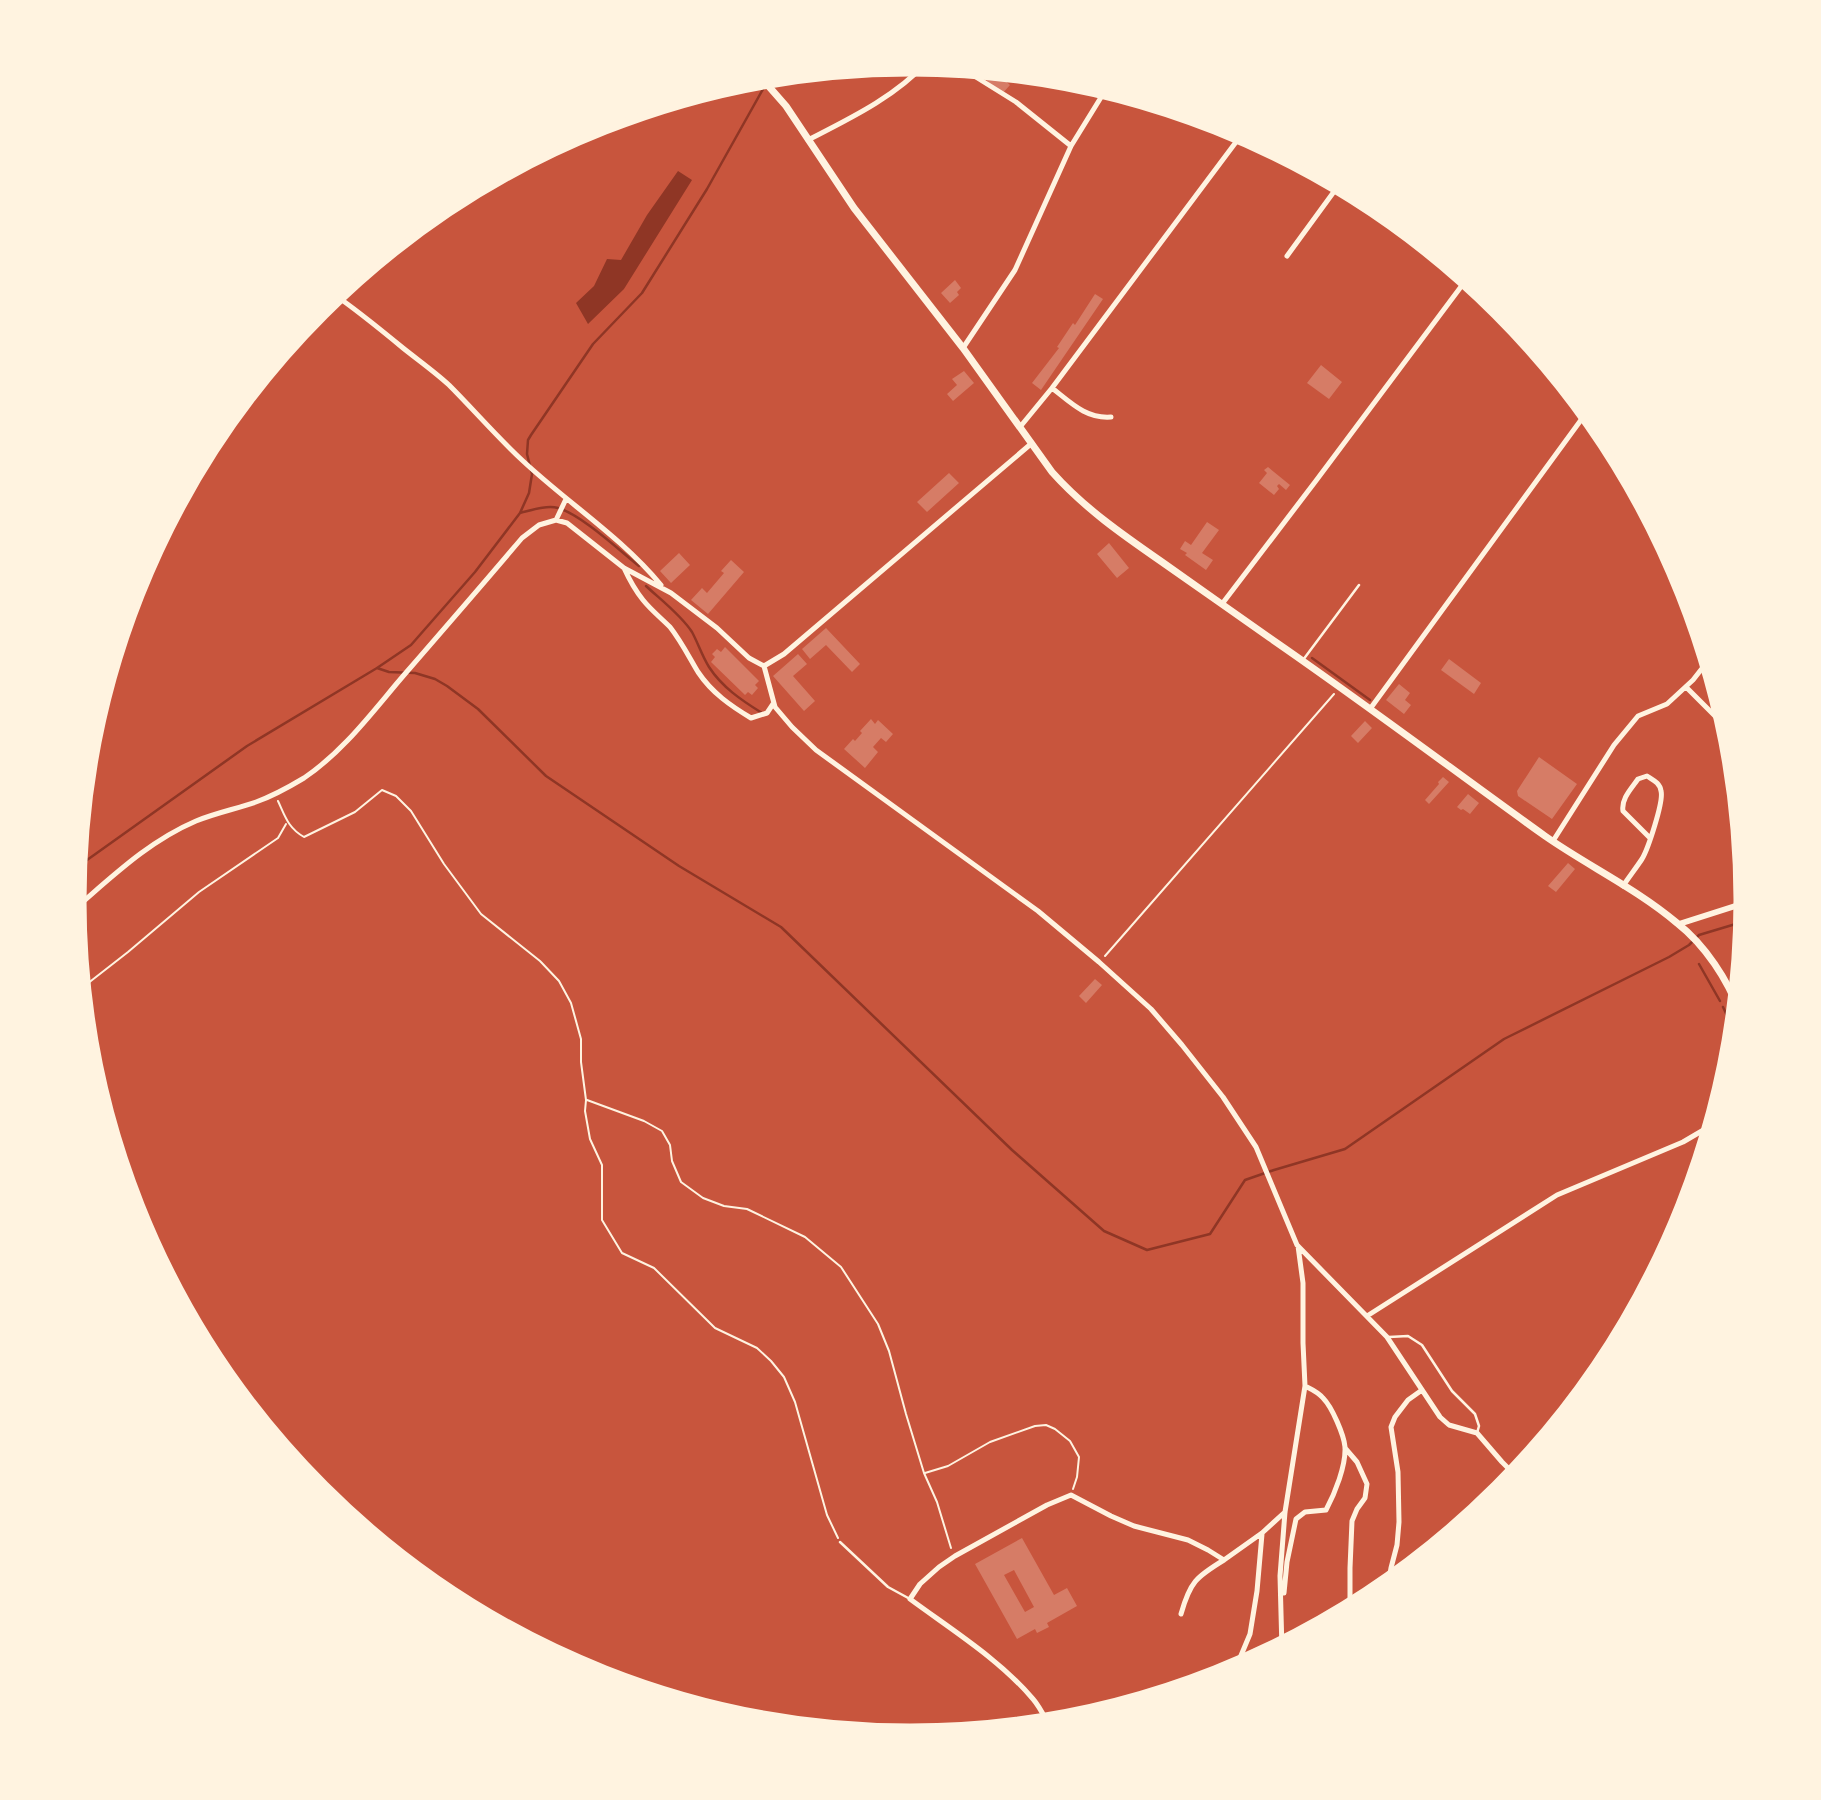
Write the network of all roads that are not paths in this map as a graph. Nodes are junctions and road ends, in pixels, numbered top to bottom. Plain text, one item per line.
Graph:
1 (917, 72) edge
2 (972, 75) edge
3 (767, 85) edge
4 (1103, 95) edge
5 (808, 140) junction
6 (1238, 140) edge
7 (1071, 146) junction
8 (1335, 189) edge
9 (1287, 256) dead end
10 (1464, 283) edge
11 (341, 299) edge
12 (963, 348) junction
13 (1052, 388) junction
14 (1111, 417) dead end
15 (1583, 417) edge
16 (1020, 427) junction
17 (1032, 443) junction
18 (566, 499) junction
19 (556, 520) junction
20 (624, 568) junction
21 (1359, 586) dead end
22 (664, 588) junction
23 (1222, 604) junction
24 (1303, 660) junction
25 (1705, 665) edge
26 (764, 666) junction
27 (1686, 687) junction
28 (774, 704) junction
29 (1370, 709) junction
30 (1719, 719) edge
31 (1650, 838) junction
32 (1553, 841) junction
33 (1623, 886) junction
34 (82, 902) edge
35 (1739, 905) edge
36 (1679, 924) junction
37 (1733, 998) edge
38 (1707, 1128) edge
39 (1297, 1245) junction
40 (1367, 1316) junction
41 (1387, 1337) junction
42 (1305, 1386) junction
43 (1422, 1390) junction
44 (1477, 1433) junction
45 (1345, 1448) junction
46 (1510, 1470) edge
47 (1284, 1512) junction
48 (1262, 1533) junction
49 (840, 1542) road end
50 (1224, 1560) junction
51 (1390, 1575) edge
52 (910, 1599) junction
53 (1350, 1602) edge
54 (1282, 1610) junction
55 (1181, 1614) dead end
56 (1282, 1640) edge
57 (1239, 1660) edge
58 (1044, 1717) edge

1 - 5 street
2 - 7 street
3 - 5 main road
4 - 7 street
5 - 12 main road
6 - 13 street
7 - 12 street
8 - 9 street
10 - 23 street
11 - 18 street
12 - 16 main road
13 - 14 street
13 - 16 street
15 - 29 street
16 - 17 main road
17 - 23 main road
17 - 26 street
18 - 19 street
18 - 22 street
19 - 20 street
19 - 34 street
20 - 22 street
20 - 28 street
21 - 24 lane
22 - 26 street
23 - 24 main road
24 - 29 main road
25 - 27 street
26 - 28 street
27 - 30 street
27 - 32 street
28 - 39 street
29 - 32 main road
31 - 31 street
31 - 33 street
32 - 33 main road
33 - 36 main road
35 - 36 street
36 - 37 main road
38 - 40 street
39 - 40 street
39 - 42 street
40 - 41 street
41 - 43 street
41 - 44 lane
42 - 45 street
42 - 47 street
43 - 44 street
43 - 51 street
44 - 46 street
45 - 53 street
45 - 54 street
47 - 48 street
47 - 54 street
48 - 50 street
48 - 57 street
49 - 52 lane
50 - 52 street
50 - 55 street
52 - 58 street
54 - 56 street

